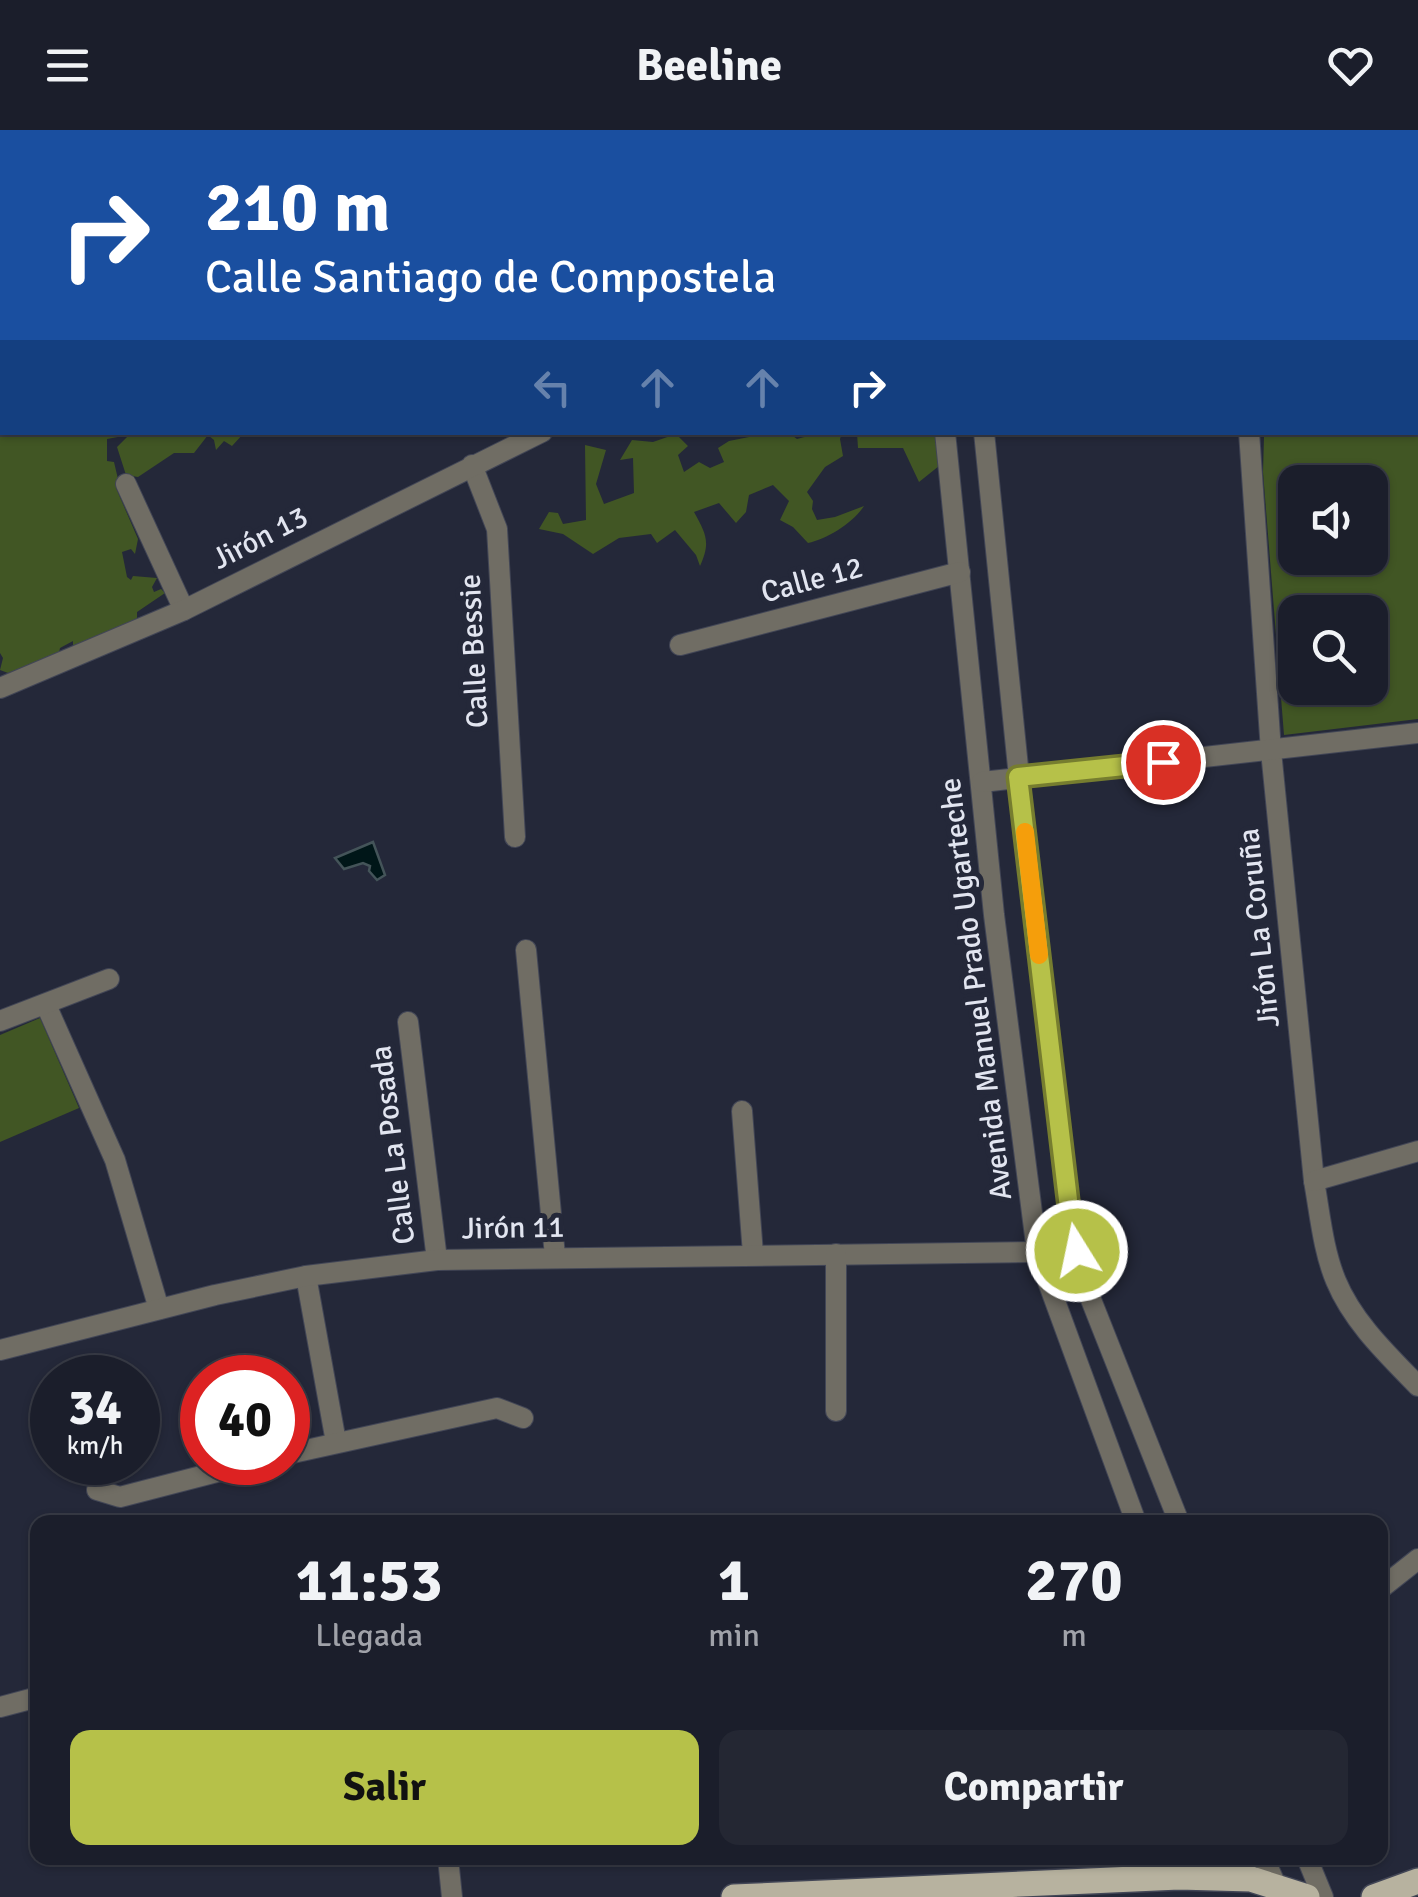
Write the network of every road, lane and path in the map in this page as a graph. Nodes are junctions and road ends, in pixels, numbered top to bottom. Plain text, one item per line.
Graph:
1 (536, 435) edge
2 (945, 435) edge
3 (984, 435) edge
4 (1249, 435) edge
5 (472, 465) junction
6 (126, 484) dead end
7 (960, 572) junction
8 (184, 610) junction
9 (680, 645) dead end
10 (0, 688) edge
11 (1418, 733) edge
12 (1272, 751) junction
13 (1018, 777) junction
14 (982, 782) junction
15 (515, 837) dead end
16 (526, 950) dead end
17 (109, 979) dead end
18 (46, 1005) junction
19 (0, 1022) edge
20 (408, 1022) dead end
21 (742, 1111) dead end
22 (1418, 1151) edge
23 (1314, 1181) junction
24 (1037, 1252) junction
25 (754, 1254) junction
26 (836, 1254) junction
27 (555, 1256) junction
28 (437, 1260) junction
29 (306, 1276) junction
30 (159, 1309) junction
31 (0, 1350) edge
32 (1418, 1386) edge
33 (836, 1411) dead end
34 (523, 1418) dead end
35 (336, 1442) junction
36 (310, 1448) edge
37 (180, 1482) edge
38 (98, 1490) dead end
39 (1133, 1515) edge
40 (1176, 1515) edge
41 (1418, 1560) edge
42 (1388, 1583) edge
43 (30, 1699) edge
44 (0, 1707) edge
45 (449, 1865) edge
46 (1267, 1865) edge
47 (1310, 1865) edge
48 (1418, 1881) edge
49 (1279, 1891) edge
50 (874, 1893) edge
51 (750, 1896) edge
52 (452, 1897) edge
53 (1307, 1897) edge
54 (1323, 1897) edge
55 (1374, 1897) edge

1 - 5 street, Jirón 13
2 - 7 street, Avenida Manuel Prado Ugarteche
3 - 13 street
4 - 12 street, Jirón La Coruña
5 - 8 street, Jirón 13
5 - 15 street, Calle Bessie
6 - 8 street
7 - 9 street, Calle 12
7 - 14 street, Avenida Manuel Prado Ugarteche
8 - 10 street, Jirón 13
11 - 12 street
12 - 13 street
12 - 23 street, Jirón La Coruña
13 - 14 street
13 - 40 street
14 - 24 street, Avenida Manuel Prado Ugarteche
16 - 27 street
17 - 18 street
18 - 19 street
18 - 30 street
20 - 28 street, Calle La Posada
21 - 25 street
22 - 23 street
23 - 32 street, Jirón La Coruña
24 - 26 street, Jirón 11
24 - 39 street, Avenida Manuel Prado Ugarteche
25 - 26 street, Jirón 11
25 - 27 street, Jirón 11
26 - 33 street
27 - 28 street, Jirón 11
28 - 29 street, Jirón 11
29 - 30 street, Jirón 11
29 - 35 street
30 - 31 street, Jirón 11
34 - 35 street
35 - 36 street
37 - 38 street
41 - 42 street
43 - 44 street
45 - 52 street
46 - 49 street
47 - 54 street
48 - 55 main road
49 - 50 main road
49 - 53 main road
50 - 51 main road

